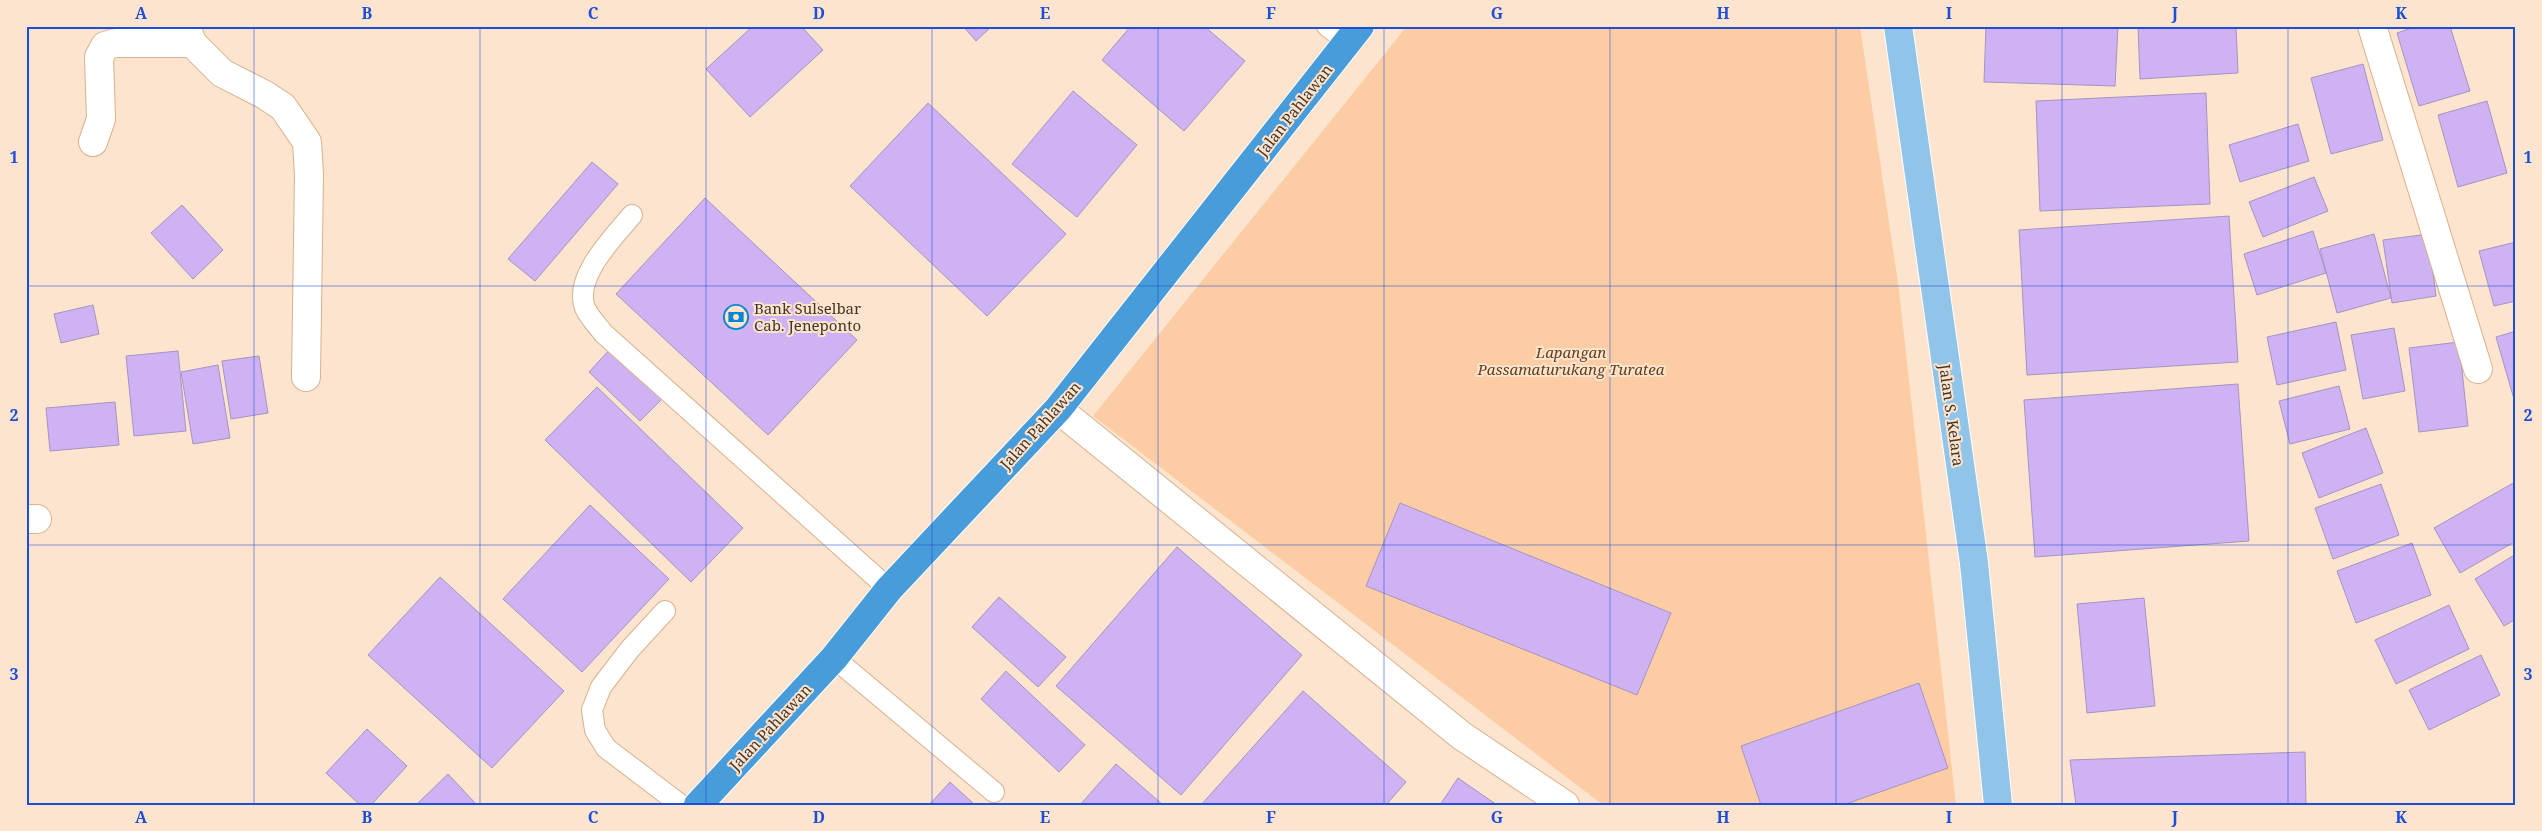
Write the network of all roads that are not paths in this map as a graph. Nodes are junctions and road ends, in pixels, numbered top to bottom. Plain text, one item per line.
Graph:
1 (1898, 26) edge
2 (2372, 26) edge
3 (1345, 32) edge
4 (189, 34) edge
5 (93, 142) dead end
6 (632, 216) dead end
7 (2478, 369) dead end
8 (306, 378) dead end
9 (1058, 409) junction
10 (889, 589) junction
11 (665, 611) dead end
12 (834, 658) junction
13 (994, 792) dead end
14 (681, 805) edge
15 (698, 805) edge
16 (1565, 805) edge
17 (1998, 805) edge

1 - 17 main road, Jalan S. Kelara
2 - 7 street
3 - 9 highway, Jalan Pahlawan
4 - 5 street
4 - 8 street
6 - 10 lane
9 - 10 highway, Jalan Pahlawan
9 - 16 street
10 - 12 highway, Jalan Pahlawan
11 - 14 lane
12 - 13 lane
12 - 15 highway, Jalan Pahlawan

